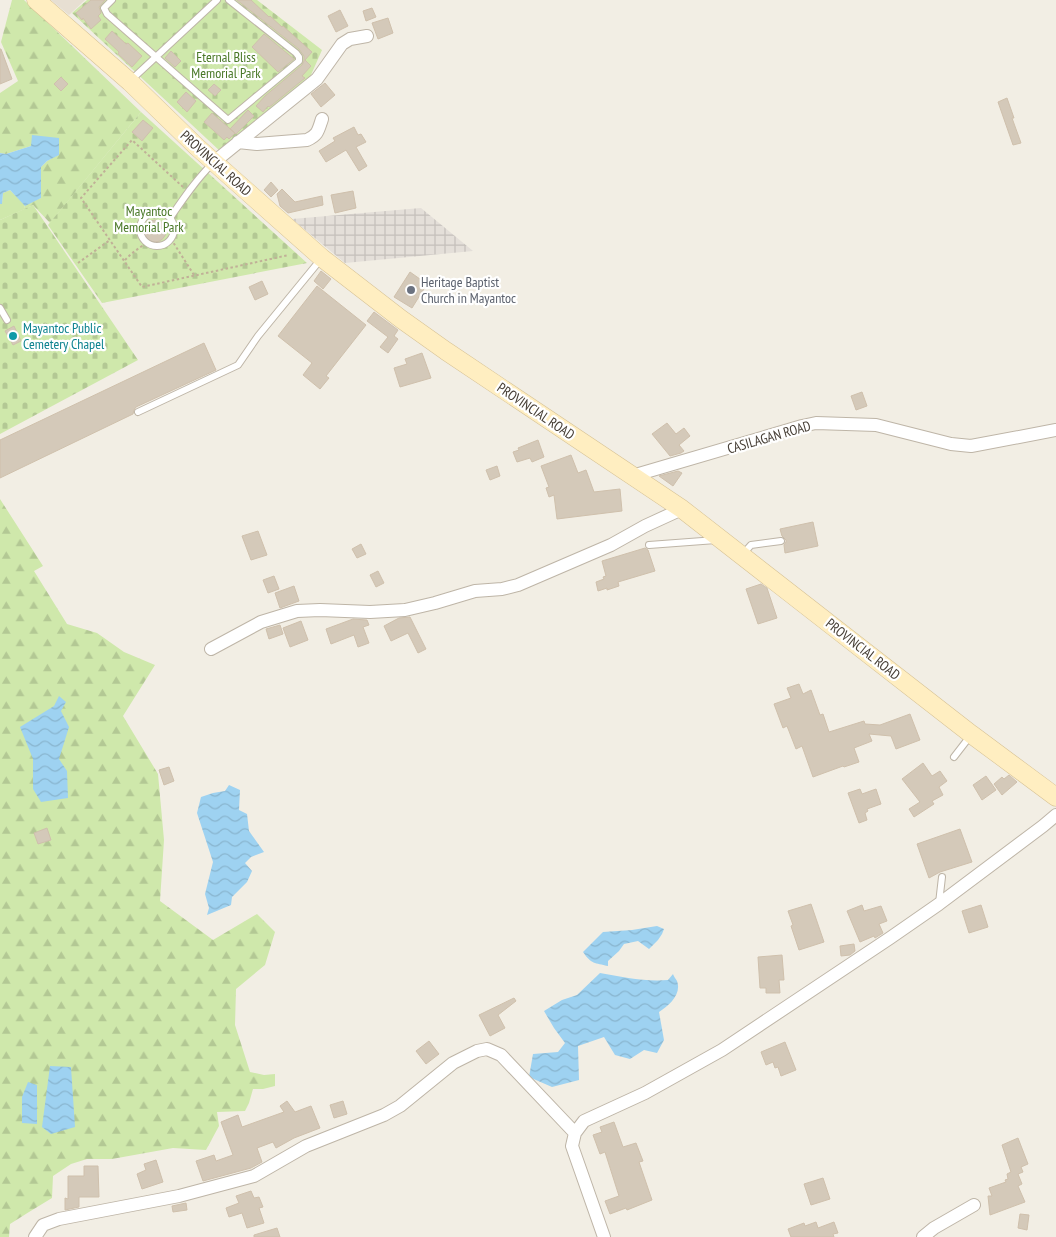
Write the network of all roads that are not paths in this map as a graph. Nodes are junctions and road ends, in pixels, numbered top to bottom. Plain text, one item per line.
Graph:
1 (36, 0) edge
2 (112, 0) edge
3 (217, 0) edge
4 (229, 0) edge
5 (366, 36) dead end
6 (155, 58) junction
7 (130, 82) junction
8 (322, 119) dead end
9 (238, 142) junction
10 (214, 162) junction
11 (170, 218) junction
12 (322, 258) junction
13 (0, 308) edge
14 (7, 320) dead end
15 (138, 412) dead end
16 (1056, 430) edge
17 (632, 476) junction
18 (682, 509) junction
19 (722, 539) junction
20 (781, 541) dead end
21 (649, 545) dead end
22 (742, 555) junction
23 (210, 649) dead end
24 (971, 734) junction
25 (954, 757) dead end
26 (1056, 796) edge
27 (1056, 814) edge
28 (942, 877) dead end
29 (939, 904) junction
30 (574, 1133) junction
31 (974, 1205) dead end
32 (35, 1237) edge
33 (604, 1237) edge
34 (923, 1237) edge

1 - 7 main road, PROVINCIAL ROAD
2 - 6 lane
3 - 6 lane
4 - 6 lane
5 - 9 street
6 - 7 lane
7 - 10 main road, PROVINCIAL ROAD
8 - 9 street
9 - 10 street
10 - 11 lane
10 - 12 main road, PROVINCIAL ROAD
11 - 11 lane
12 - 15 lane
12 - 17 main road, PROVINCIAL ROAD
13 - 14 lane
16 - 17 street, CASILAGAN ROAD
17 - 18 main road, PROVINCIAL ROAD
18 - 19 main road, PROVINCIAL ROAD
18 - 23 street
19 - 21 lane
19 - 22 main road, PROVINCIAL ROAD
20 - 22 lane
22 - 24 main road, PROVINCIAL ROAD
24 - 25 lane
24 - 26 main road, PROVINCIAL ROAD
27 - 29 street
28 - 29 lane
29 - 30 street
30 - 32 street
30 - 33 street
31 - 34 street

